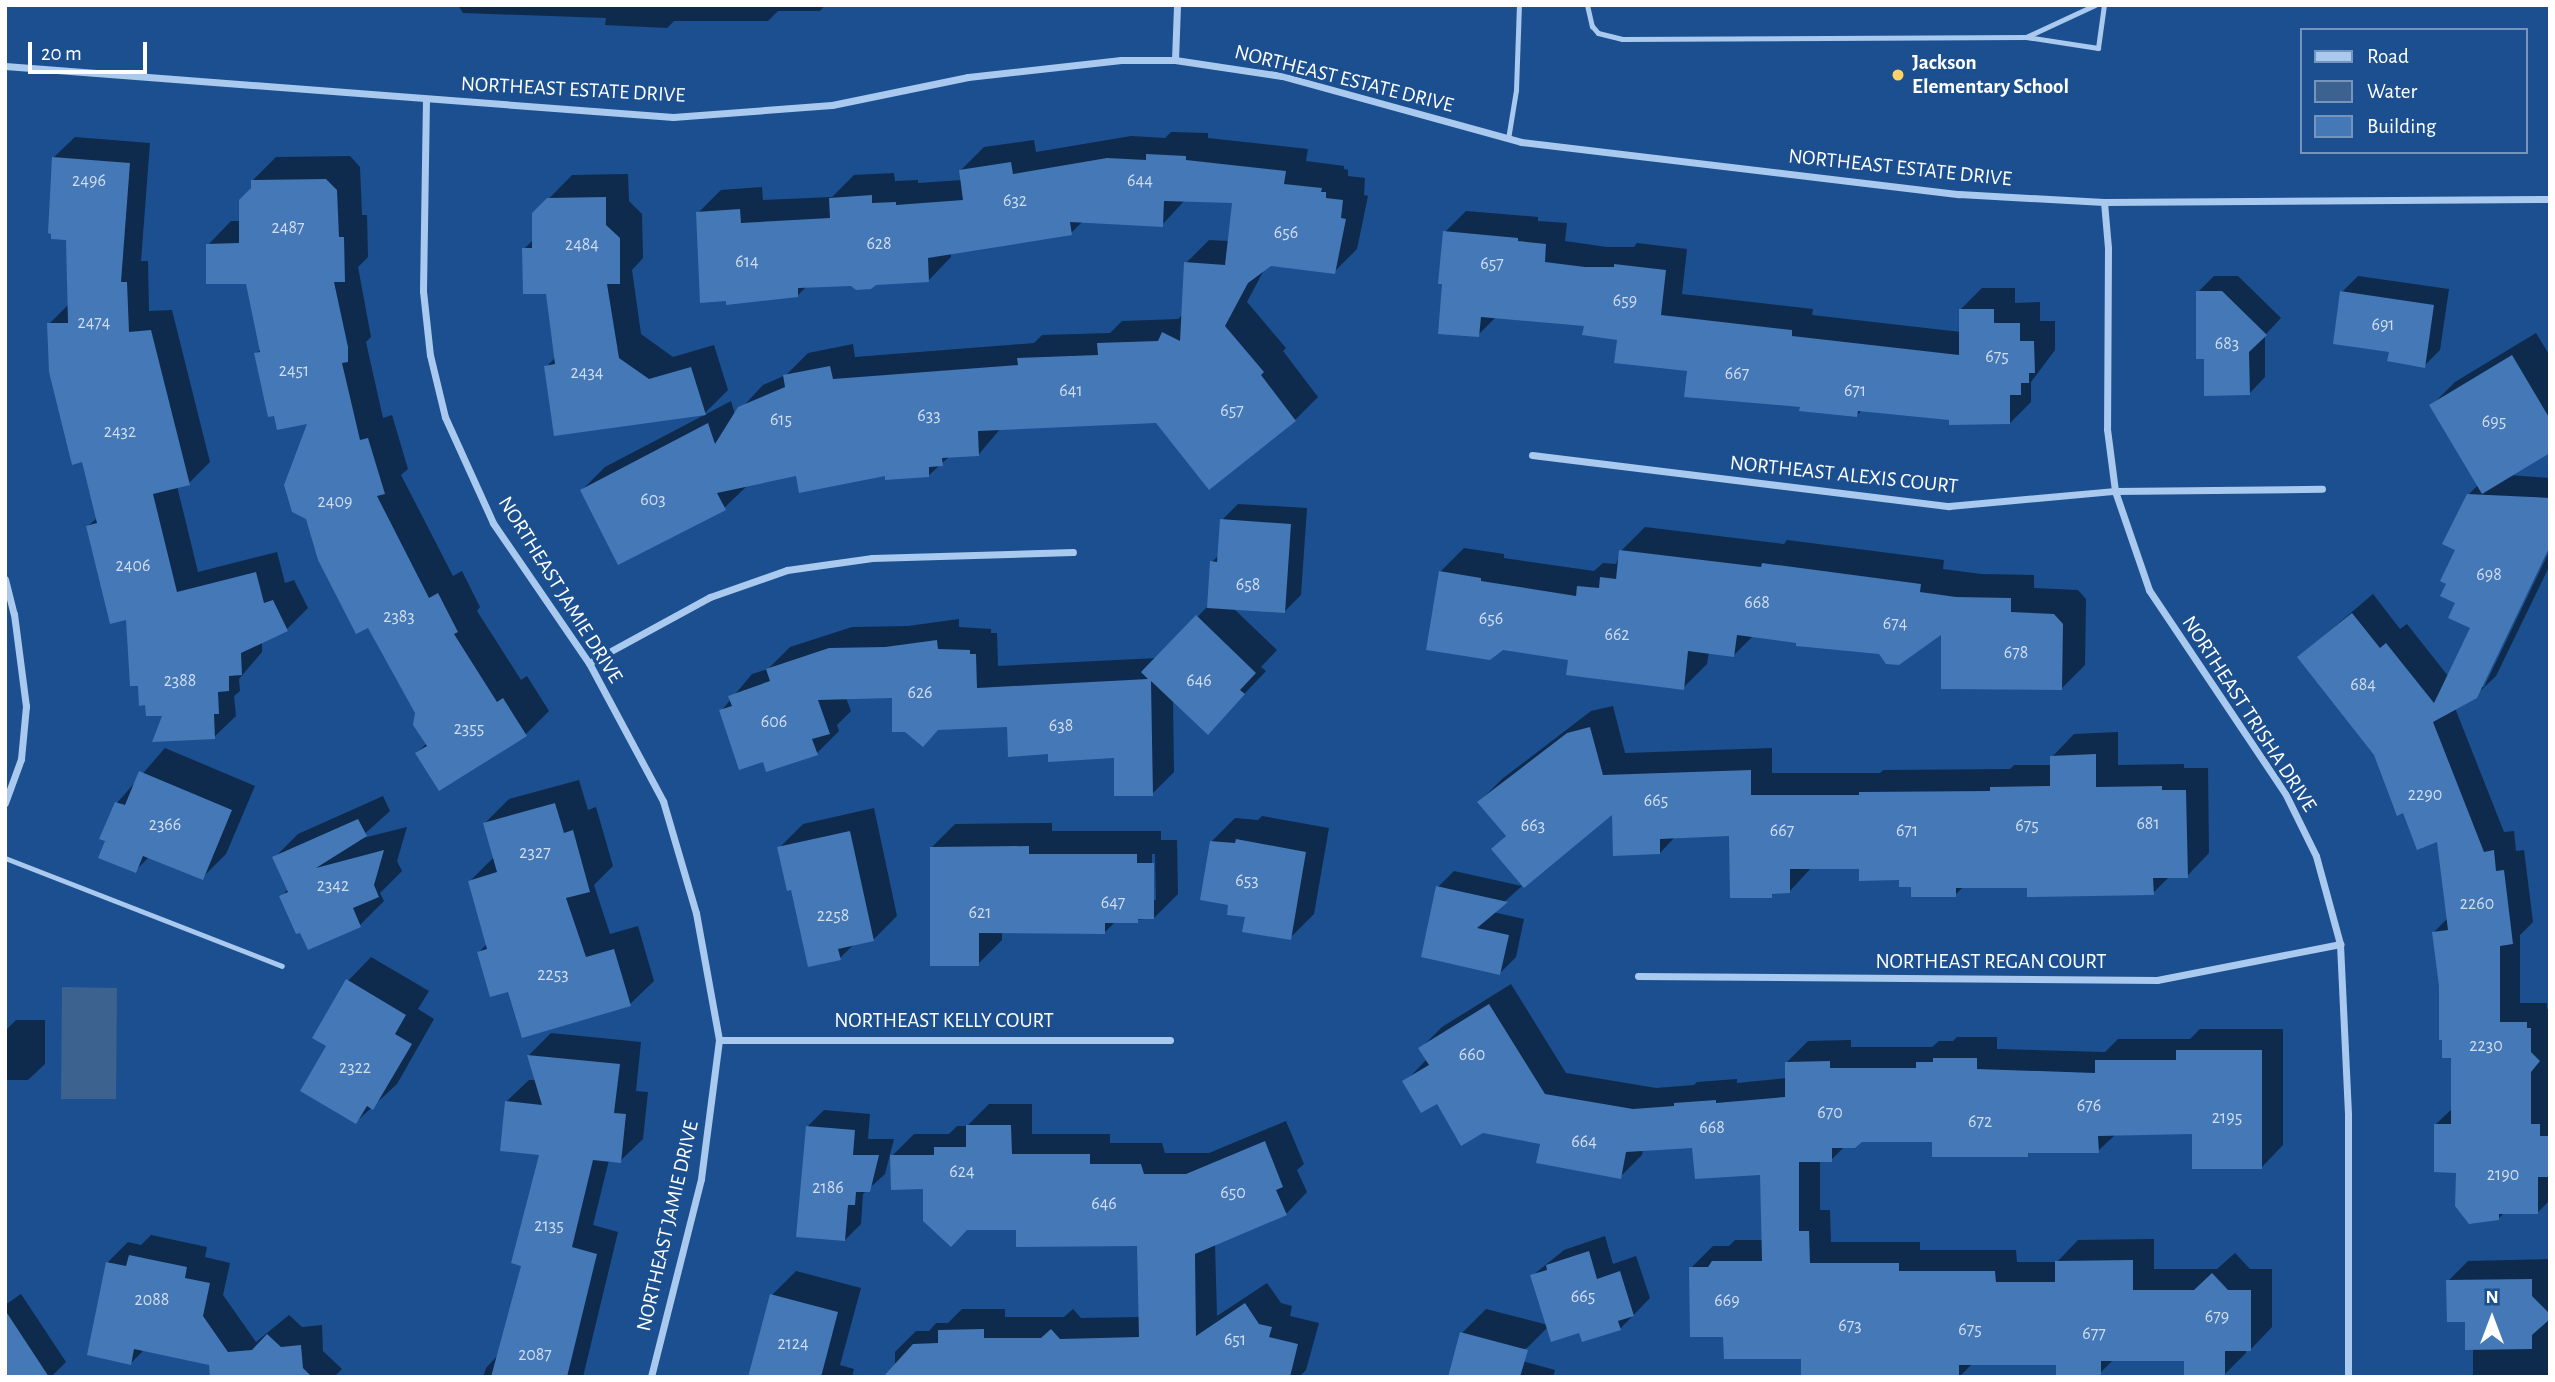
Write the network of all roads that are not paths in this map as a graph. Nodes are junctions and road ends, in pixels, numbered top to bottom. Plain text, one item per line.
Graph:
1 (1177, 5) edge
2 (1520, 5) edge
3 (1587, 5) edge
4 (2095, 5) edge
5 (2104, 5) edge
6 (2026, 37) junction
7 (1175, 60) junction
8 (5, 66) edge
9 (426, 99) junction
10 (1508, 139) junction
11 (2550, 199) edge
12 (2104, 201) junction
13 (1532, 455) dead end
14 (2322, 489) dead end
15 (2115, 491) junction
16 (1073, 552) dead end
17 (5, 579) edge
18 (589, 663) junction
19 (5, 803) edge
20 (5, 858) edge
21 (2340, 944) junction
22 (282, 966) dead end
23 (1638, 976) dead end
24 (719, 1040) junction
25 (1170, 1040) dead end
26 (651, 1377) edge
27 (2348, 1377) edge

1 - 7 street
2 - 10 lane
3 - 6 lane
4 - 6 lane
5 - 6 lane
7 - 9 street, NORTHEAST ESTATE DRIVE
7 - 10 street, NORTHEAST ESTATE DRIVE
8 - 9 street, NORTHEAST ESTATE DRIVE
9 - 18 street, NORTHEAST JAMIE DRIVE
10 - 12 street, NORTHEAST ESTATE DRIVE
11 - 12 street, NORTHEAST ESTATE DRIVE
12 - 15 street, NORTHEAST TRISHA DRIVE
13 - 15 street, NORTHEAST ALEXIS COURT
14 - 15 street, NORTHEAST ALEXIS COURT
15 - 21 street, NORTHEAST TRISHA DRIVE
16 - 18 street
17 - 19 street
18 - 24 street, NORTHEAST JAMIE DRIVE
20 - 22 lane
21 - 23 street, NORTHEAST REGAN COURT
21 - 27 street, NORTHEAST TRISHA DRIVE
24 - 25 street, NORTHEAST KELLY COURT
24 - 26 street, NORTHEAST JAMIE DRIVE

